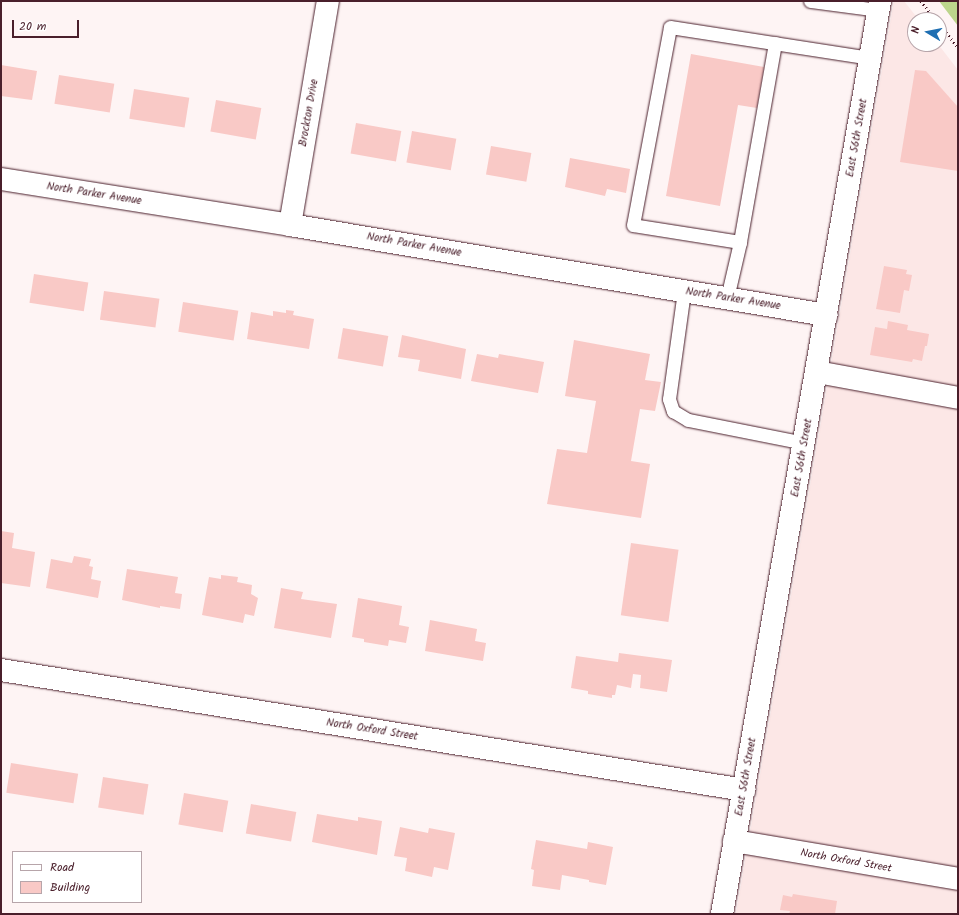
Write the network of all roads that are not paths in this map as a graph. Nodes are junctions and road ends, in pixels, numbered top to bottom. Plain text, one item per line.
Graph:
1 (328, 1) edge
2 (810, 1) edge
3 (837, 3) edge
4 (879, 6) edge
5 (775, 43) junction
6 (870, 58) junction
7 (1, 179) edge
8 (290, 224) junction
9 (740, 242) junction
10 (684, 291) junction
11 (727, 298) junction
12 (826, 315) junction
13 (817, 372) junction
14 (958, 398) edge
15 (804, 443) junction
16 (1, 670) edge
17 (744, 790) junction
18 (734, 841) junction
19 (958, 879) edge
20 (722, 914) edge

1 - 8 street, Brockton Drive
2 - 3 lane
3 - 4 lane
4 - 6 street, East 56th Street
5 - 6 lane
5 - 9 lane
5 - 9 lane
6 - 12 street, East 56th Street
7 - 8 street, North Parker Avenue
8 - 10 street, North Parker Avenue
9 - 11 lane
10 - 11 street, North Parker Avenue
10 - 15 lane
11 - 12 street, North Parker Avenue
12 - 13 street, East 56th Street
13 - 14 street
13 - 15 street, East 56th Street
15 - 17 street, East 56th Street
16 - 17 street, North Oxford Street
17 - 18 street, East 56th Street
18 - 19 street, North Oxford Street
18 - 20 street, East 56th Street

